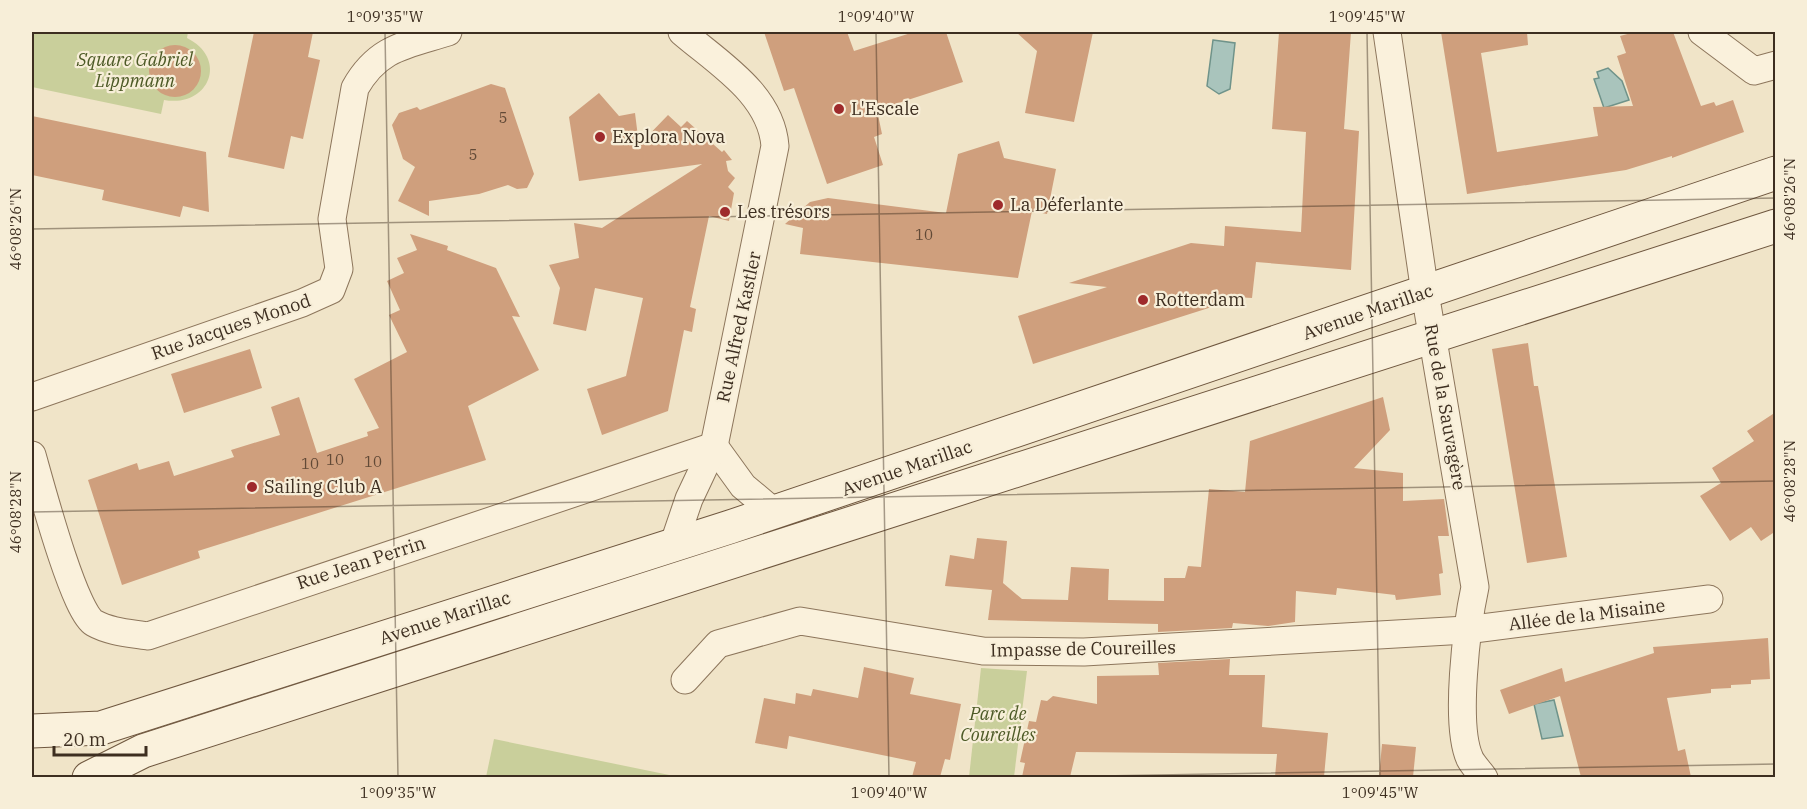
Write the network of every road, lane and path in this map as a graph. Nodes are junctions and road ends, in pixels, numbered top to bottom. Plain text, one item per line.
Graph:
1 (448, 32) edge
2 (682, 32) edge
3 (1387, 32) edge
4 (1702, 32) edge
5 (1776, 64) edge
6 (1776, 173) edge
7 (1776, 226) edge
8 (1425, 293) junction
9 (1432, 336) junction
10 (32, 397) edge
11 (714, 446) junction
12 (32, 455) edge
13 (774, 512) junction
14 (673, 546) junction
15 (1709, 599) dead end
16 (1466, 630) junction
17 (685, 680) dead end
18 (32, 731) edge
19 (89, 777) edge
20 (1484, 777) edge

1 - 10 street, Rue Jacques Monod
2 - 11 street, Rue Alfred Kastler
3 - 8 street, Rue de la Sauvagère
4 - 5 street
6 - 8 street, Avenue Marillac
7 - 9 street, Avenue Marillac
8 - 9 street, Rue de la Sauvagère
8 - 13 street, Avenue Marillac
9 - 16 street, Rue de la Sauvagère
9 - 19 street, Avenue Marillac
11 - 12 street, Rue Jean Perrin
11 - 13 street
11 - 14 street, Rue Alfred Kastler
13 - 14 street, Avenue Marillac
14 - 18 street, Avenue Marillac
15 - 16 street, Allée de la Misaine
16 - 17 street, Impasse de Coureilles
16 - 20 street, Rue de la Sauvagère

